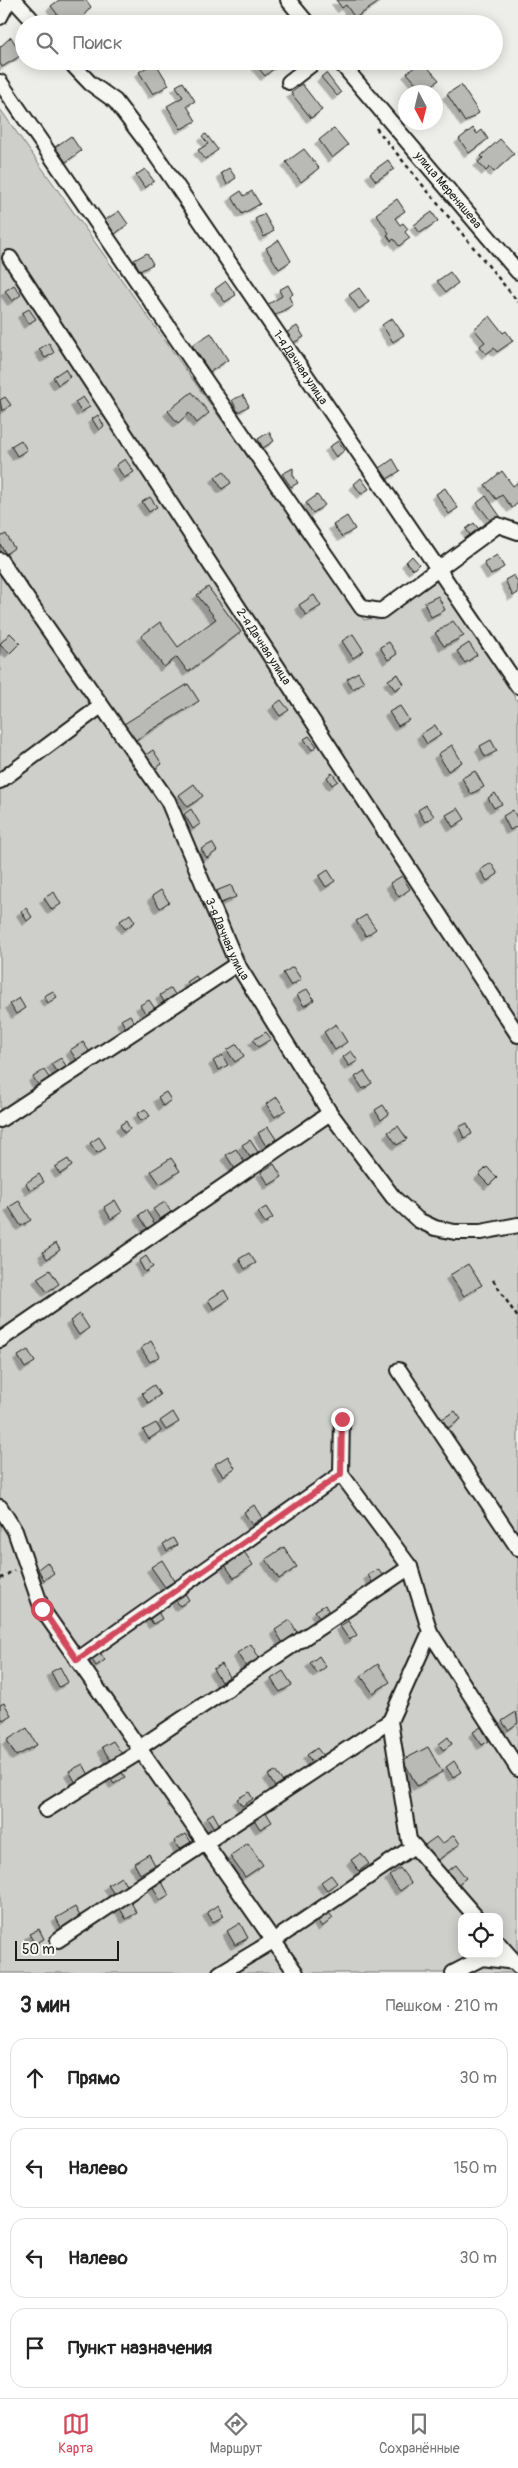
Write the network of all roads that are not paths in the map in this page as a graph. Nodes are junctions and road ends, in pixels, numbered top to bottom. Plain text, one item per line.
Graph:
1 (288, 0) edge
2 (16, 1) edge
3 (28, 15) edge
4 (300, 15) edge
5 (0, 17) edge
6 (78, 70) edge
7 (304, 70) edge
8 (347, 70) edge
9 (0, 82) edge
10 (289, 82) dead end
11 (10, 258) dead end
12 (518, 272) edge
13 (518, 532) edge
14 (0, 560) edge
15 (439, 569) junction
16 (518, 686) edge
17 (101, 706) junction
18 (0, 781) edge
19 (237, 964) junction
20 (518, 1035) edge
21 (330, 1114) junction
22 (0, 1120) edge
23 (518, 1226) edge
24 (0, 1340) edge
25 (398, 1370) dead end
26 (342, 1419) dead end
27 (341, 1474) junction
28 (0, 1508) edge
29 (518, 1548) edge
30 (410, 1567) junction
31 (430, 1632) junction
32 (77, 1660) junction
33 (390, 1721) junction
34 (140, 1750) junction
35 (518, 1769) edge
36 (46, 1810) dead end
37 (205, 1843) junction
38 (414, 1846) junction
39 (473, 1913) edge
40 (58, 1940) dead end
41 (273, 1941) junction
42 (503, 1949) edge
43 (516, 1964) edge
44 (220, 1973) edge
45 (296, 1973) edge
46 (453, 1973) edge

1 - 4 street
2 - 3 street
2 - 5 street
6 - 15 street, 1-я Дачная улица
7 - 10 street
8 - 12 street, улица Мереняшева
9 - 15 street
11 - 20 street, 2-я Дачная улица
13 - 15 street
14 - 17 street, 3-я Дачная улица
15 - 16 street, 1-я Дачная улица
17 - 18 street
17 - 19 street, 3-я Дачная улица
19 - 21 street, 3-я Дачная улица
19 - 22 street
21 - 23 street, 3-я Дачная улица
21 - 24 street
25 - 29 street
26 - 27 street
27 - 30 street
27 - 32 street
28 - 32 street
30 - 31 street
30 - 34 street
31 - 33 street
31 - 35 street
32 - 34 street
33 - 37 street
33 - 38 street
34 - 36 street
34 - 37 street
37 - 40 street
37 - 41 street
38 - 39 street
38 - 41 street
41 - 44 street
41 - 45 street
42 - 43 street
43 - 46 street

